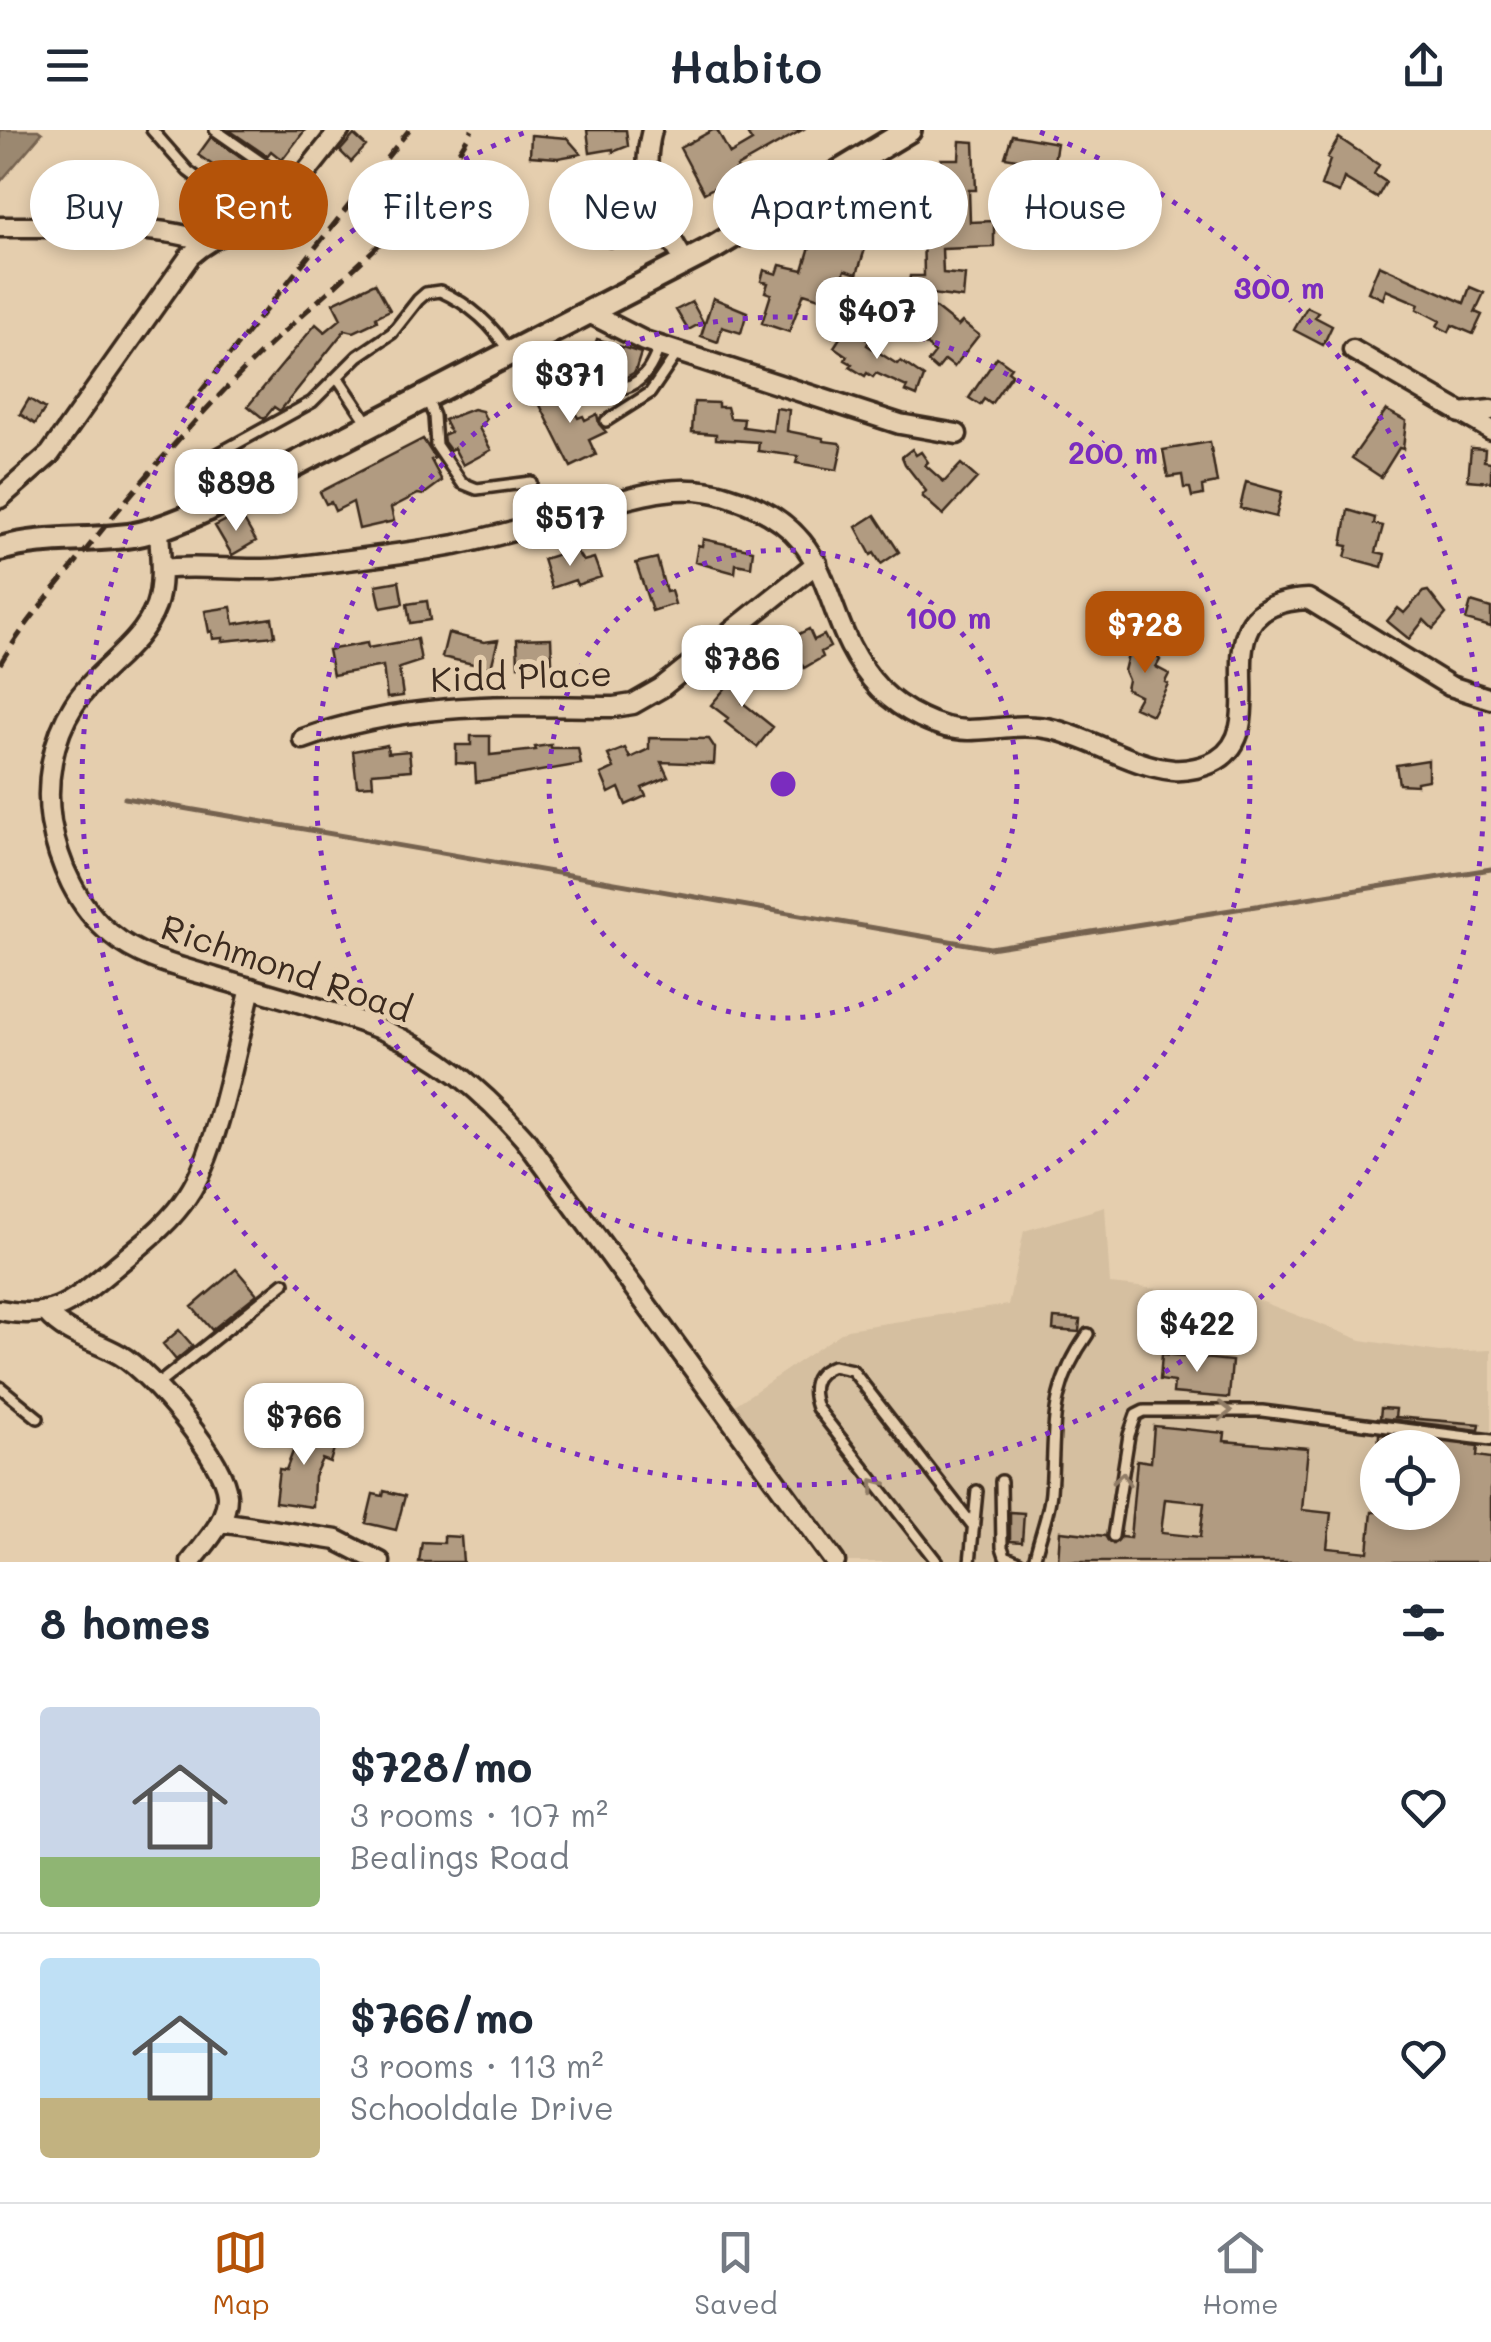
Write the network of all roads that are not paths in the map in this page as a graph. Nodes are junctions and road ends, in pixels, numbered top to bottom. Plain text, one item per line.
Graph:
1 (152, 130) edge
2 (215, 130) edge
3 (340, 130) edge
4 (652, 130) edge
5 (909, 130) edge
6 (179, 160) edge
7 (258, 160) edge
8 (315, 160) edge
9 (647, 160) edge
10 (0, 227) edge
11 (179, 234) edge
12 (198, 250) edge
13 (678, 250) edge
14 (685, 262) junction
15 (589, 312) junction
16 (660, 346) junction
17 (514, 349) junction
18 (1354, 350) dead end
19 (678, 352) junction
20 (557, 356) dead end
21 (338, 378) junction
22 (540, 388) dead end
23 (424, 394) junction
24 (1491, 410) edge
25 (1460, 413) junction
26 (606, 421) dead end
27 (368, 423) junction
28 (1491, 430) edge
29 (958, 434) dead end
30 (205, 461) dead end
31 (530, 482) dead end
32 (0, 498) edge
33 (159, 530) junction
34 (0, 549) edge
35 (817, 563) junction
36 (161, 570) junction
37 (1491, 699) edge
38 (303, 739) dead end
39 (252, 988) junction
40 (284, 1283) dead end
41 (0, 1310) edge
42 (47, 1313) junction
43 (1088, 1334) dead end
44 (157, 1385) junction
45 (0, 1387) edge
46 (38, 1418) dead end
47 (1491, 1440) edge
48 (1001, 1481) dead end
49 (977, 1491) dead end
50 (220, 1522) junction
51 (974, 1527) junction
52 (1113, 1536) dead end
53 (190, 1562) edge
54 (380, 1562) edge
55 (835, 1562) edge
56 (936, 1562) edge
57 (970, 1562) edge
58 (1018, 1562) edge
59 (1034, 1562) edge

1 - 6 lane
2 - 7 lane
3 - 8 street
4 - 9 street
5 - 14 main road
10 - 11 street
12 - 32 street
13 - 14 street
14 - 15 main road
15 - 16 street
15 - 17 main road
16 - 19 street
16 - 20 lane
17 - 21 lane
17 - 22 lane
17 - 23 main road
18 - 25 street
19 - 26 lane
19 - 29 street
21 - 27 lane
21 - 30 lane
23 - 27 main road
23 - 31 lane
24 - 25 street
25 - 28 street
27 - 33 main road
33 - 34 main road
33 - 36 street, Richmond Road
35 - 36 street
35 - 37 street
35 - 38 street, Kidd Place
36 - 39 street, Richmond Road
39 - 42 street
39 - 55 street, Richmond Road
40 - 44 lane
41 - 42 street
42 - 44 street
43 - 59 lane
44 - 50 street
45 - 46 lane
52 -> 47 lane
48 - 58 lane
49 - 51 lane
50 - 53 street
50 - 54 street
56 -> 51 lane
51 - 57 lane

